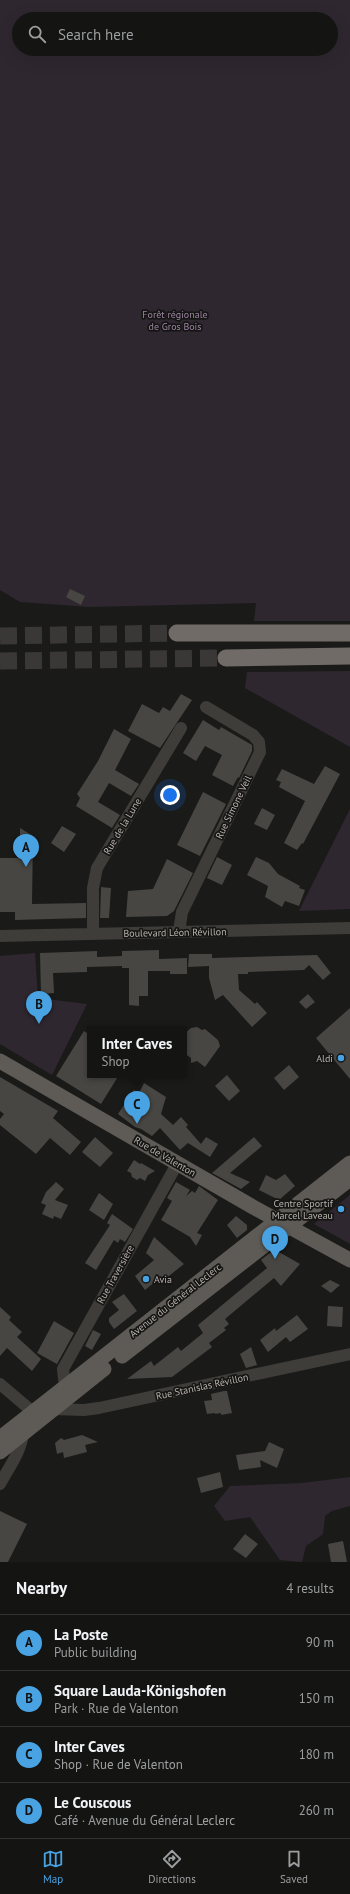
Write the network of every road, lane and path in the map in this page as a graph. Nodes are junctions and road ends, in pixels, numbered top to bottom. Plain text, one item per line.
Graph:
1 (177, 633) tunnel mouth
2 (350, 633) edge
3 (350, 656) edge
4 (226, 658) tunnel mouth
5 (206, 707) dead end
6 (181, 728) dead end
7 (350, 928) edge
8 (180, 932) junction
9 (93, 934) junction
10 (0, 936) edge
11 (0, 1061) edge
12 (350, 1163) edge
13 (177, 1164) junction
14 (350, 1179) edge
15 (283, 1223) junction
16 (350, 1260) edge
17 (350, 1354) edge
18 (0, 1384) edge
19 (65, 1387) junction
20 (53, 1409) junction
21 (33, 1412) junction
22 (23, 1433) junction
23 (0, 1438) edge
24 (0, 1452) edge
25 (0, 1484) edge

1 - 2 highway
3 - 4 highway
5 - 8 street, Rue Simone Veil
6 - 9 street, Rue de la Lune
7 - 8 street, Boulevard Léon Révillon
8 - 9 street, Boulevard Léon Révillon
9 - 10 street, Boulevard Léon Révillon
11 - 13 main road, Rue de Valenton
12 - 15 main road, Avenue du Général Leclerc
13 - 15 main road, Rue de Valenton
13 - 19 street, Rue Traversière
14 - 15 main road, Avenue du Général Leclerc
15 - 16 main road, Rue de Valenton
15 - 19 main road, Avenue du Général Leclerc
15 - 20 main road, Avenue du Général Leclerc
17 - 20 street, Rue Stanislas Révillon
18 - 21 street
19 - 21 main road, Avenue du Général Leclerc
20 - 22 main road, Avenue du Général Leclerc
21 - 23 main road, Avenue du Général Leclerc
22 - 24 main road, Avenue du Général Leclerc
22 - 25 street

